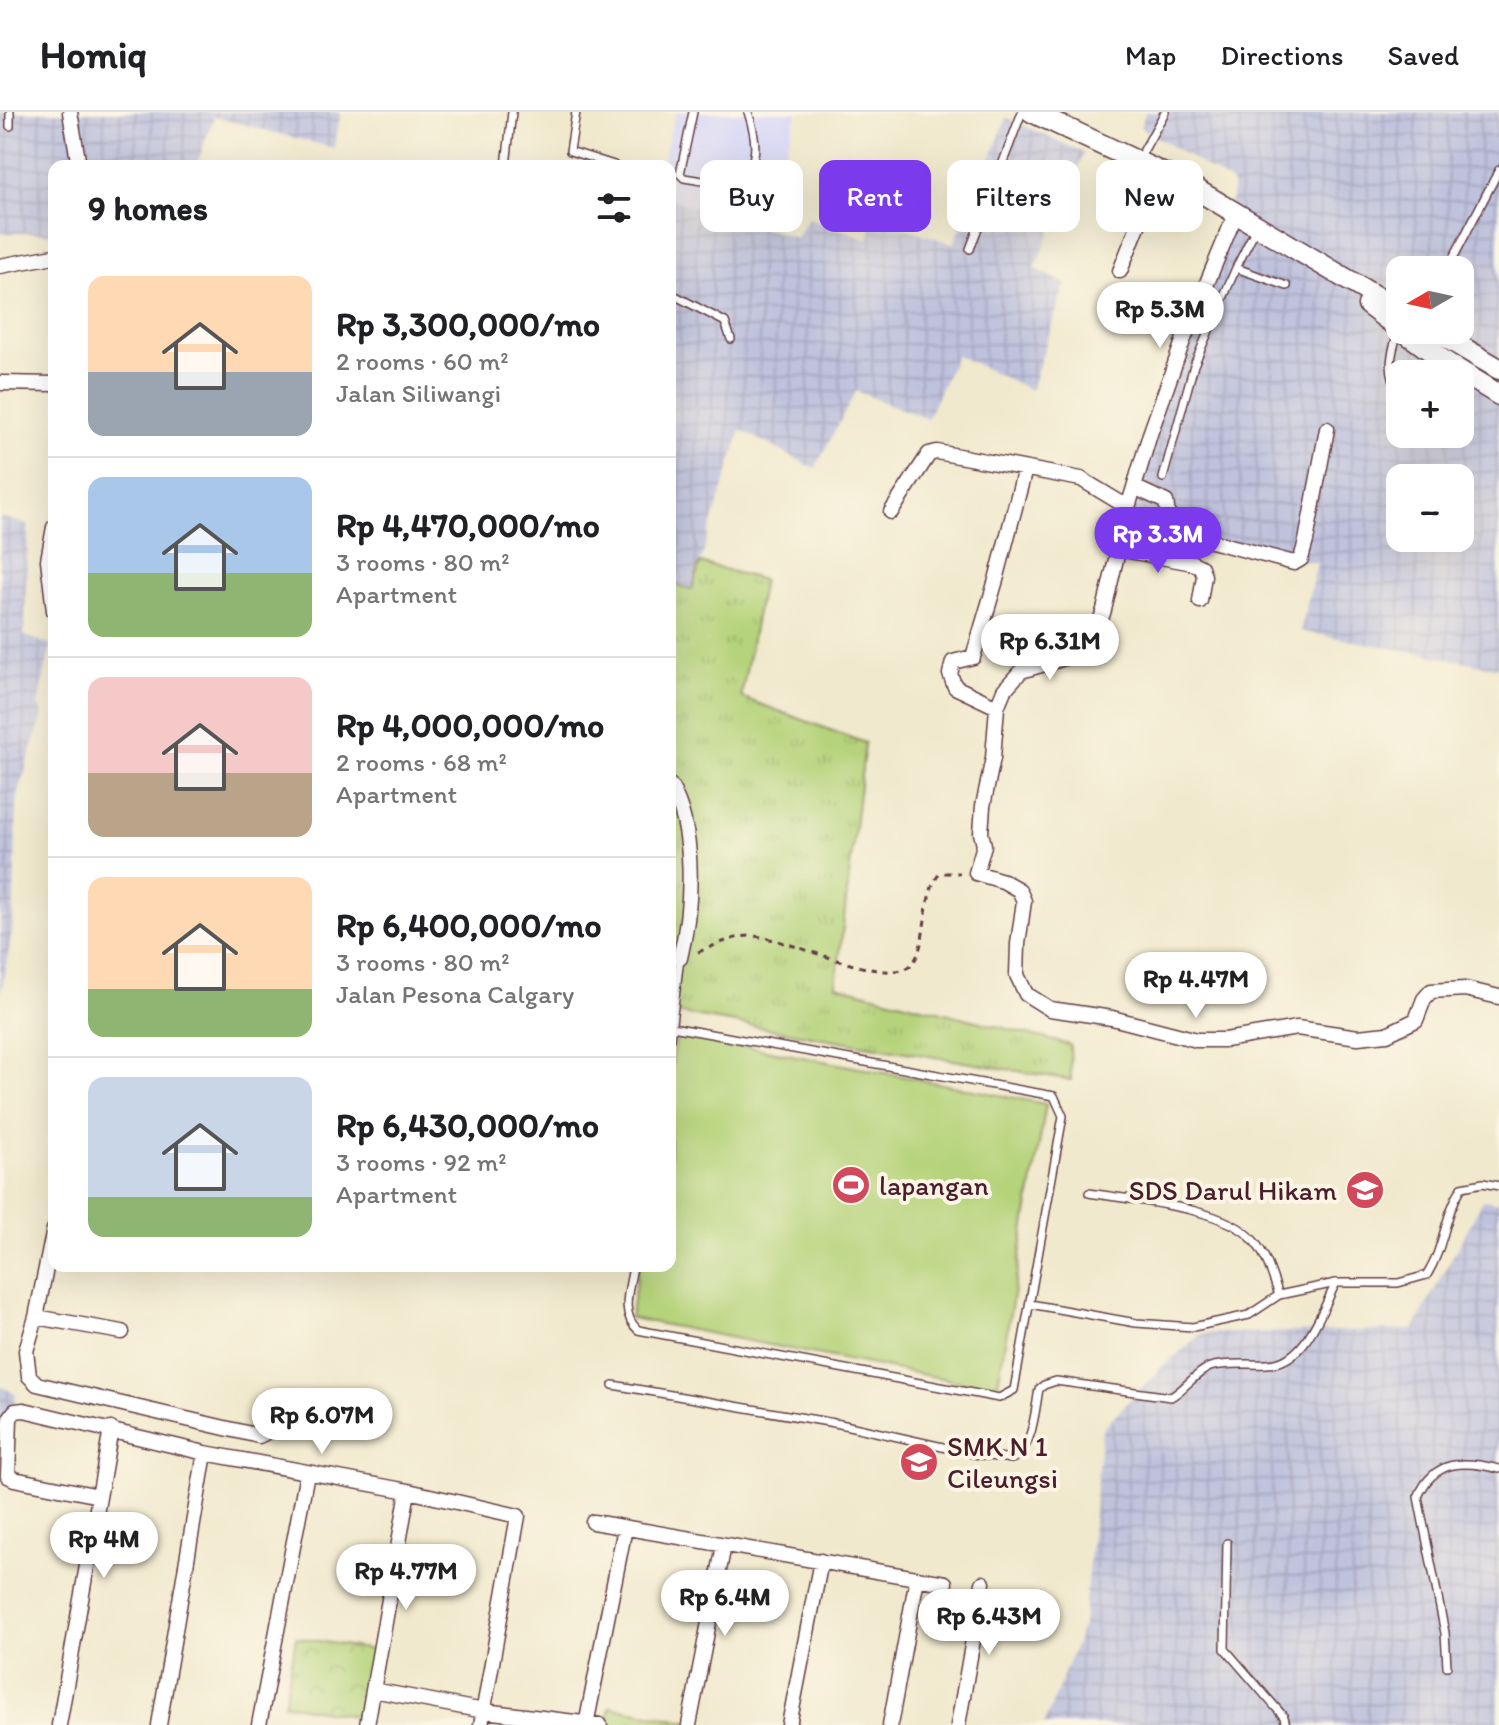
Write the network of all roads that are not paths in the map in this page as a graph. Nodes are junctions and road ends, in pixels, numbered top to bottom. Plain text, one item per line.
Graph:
1 (10, 112) edge
2 (70, 112) edge
3 (512, 112) edge
4 (576, 112) edge
5 (693, 112) edge
6 (748, 112) edge
7 (1022, 112) edge
8 (1032, 112) edge
9 (1165, 112) edge
10 (10, 126) dead end
11 (78, 160) edge
12 (507, 160) edge
13 (598, 160) edge
14 (1136, 160) edge
15 (1139, 160) edge
16 (1499, 170) edge
17 (1203, 195) edge
18 (1236, 213) junction
19 (1257, 226) junction
20 (1136, 232) edge
21 (1284, 244) junction
22 (970, 249) dead end
23 (1454, 256) edge
24 (48, 257) edge
25 (0, 266) edge
26 (1236, 268) junction
27 (1120, 271) dead end
28 (1287, 286) dead end
29 (676, 296) edge
30 (1386, 303) edge
31 (1386, 319) edge
32 (731, 339) dead end
33 (1421, 344) edge
34 (1457, 344) edge
35 (1499, 369) edge
36 (1, 383) edge
37 (48, 384) edge
38 (1499, 395) edge
39 (1327, 429) dead end
40 (1025, 469) junction
41 (1163, 478) dead end
42 (1134, 487) junction
43 (1129, 504) junction
44 (891, 512) dead end
45 (1118, 549) junction
46 (1200, 601) dead end
47 (997, 707) junction
48 (676, 800) edge
49 (677, 940) edge
50 (680, 958) joint
51 (676, 992) edge
52 (1499, 997) edge
53 (676, 1028) edge
54 (1499, 1186) edge
55 (1089, 1193) dead end
56 (48, 1258) edge
57 (632, 1272) edge
58 (1336, 1283) junction
59 (1279, 1295) junction
60 (1030, 1304) junction
61 (36, 1317) junction
62 (122, 1332) dead end
63 (613, 1385) dead end
64 (279, 1400) dead end
65 (111, 1429) junction
66 (205, 1453) junction
67 (1499, 1469) edge
68 (307, 1473) junction
69 (408, 1491) junction
70 (99, 1496) junction
71 (593, 1522) dead end
72 (625, 1528) junction
73 (1227, 1543) dead end
74 (724, 1545) junction
75 (821, 1561) junction
76 (917, 1578) junction
77 (945, 1583) dead end
78 (983, 1583) dead end
79 (1447, 1666) dead end
80 (373, 1690) junction
81 (482, 1718) edge
82 (591, 1724) edge
83 (59, 1725) edge
84 (159, 1725) edge
85 (259, 1725) edge
86 (367, 1725) edge
87 (689, 1725) edge
88 (789, 1725) edge
89 (890, 1725) edge
90 (958, 1725) edge
91 (1286, 1725) edge

1 - 10 lane
2 - 11 street
3 - 12 lane
4 - 13 lane
5 - 6 lane
7 - 22 lane
8 - 14 main road
9 - 15 lane
16 - 23 lane
17 - 18 main road
18 - 19 main road
18 - 42 street
19 - 21 main road
19 - 26 lane
20 - 27 street
21 - 30 main road
21 - 31 main road
24 - 25 street
26 - 28 lane
26 - 41 lane
29 - 32 lane
33 - 38 main road
34 - 35 main road
36 - 37 street
39 - 42 street
40 - 43 street
40 - 44 street
40 - 47 street
42 - 43 street
43 - 45 street
45 - 46 street
45 - 47 street
47 - 52 street
48 - 49 street
49 - 50 street
50 - 51 lane
53 - 60 lane
54 - 58 lane
55 - 59 lane
56 - 61 street
57 - 60 lane
58 - 59 lane
58 - 63 lane
59 - 60 lane
61 - 62 street
61 - 64 street
65 - 66 street
65 - 70 street
65 - 70 street
66 - 68 street
66 - 84 street
67 - 79 lane
68 - 69 street
68 - 85 street
69 - 80 street
69 - 81 street
70 - 83 street
71 - 72 street
72 - 74 street
72 - 82 street
73 - 91 lane
74 - 75 street
74 - 87 street
75 - 76 street
75 - 88 street
76 - 77 street
76 - 89 street
78 - 90 street
80 - 81 street
80 - 86 street
81 - 82 street

